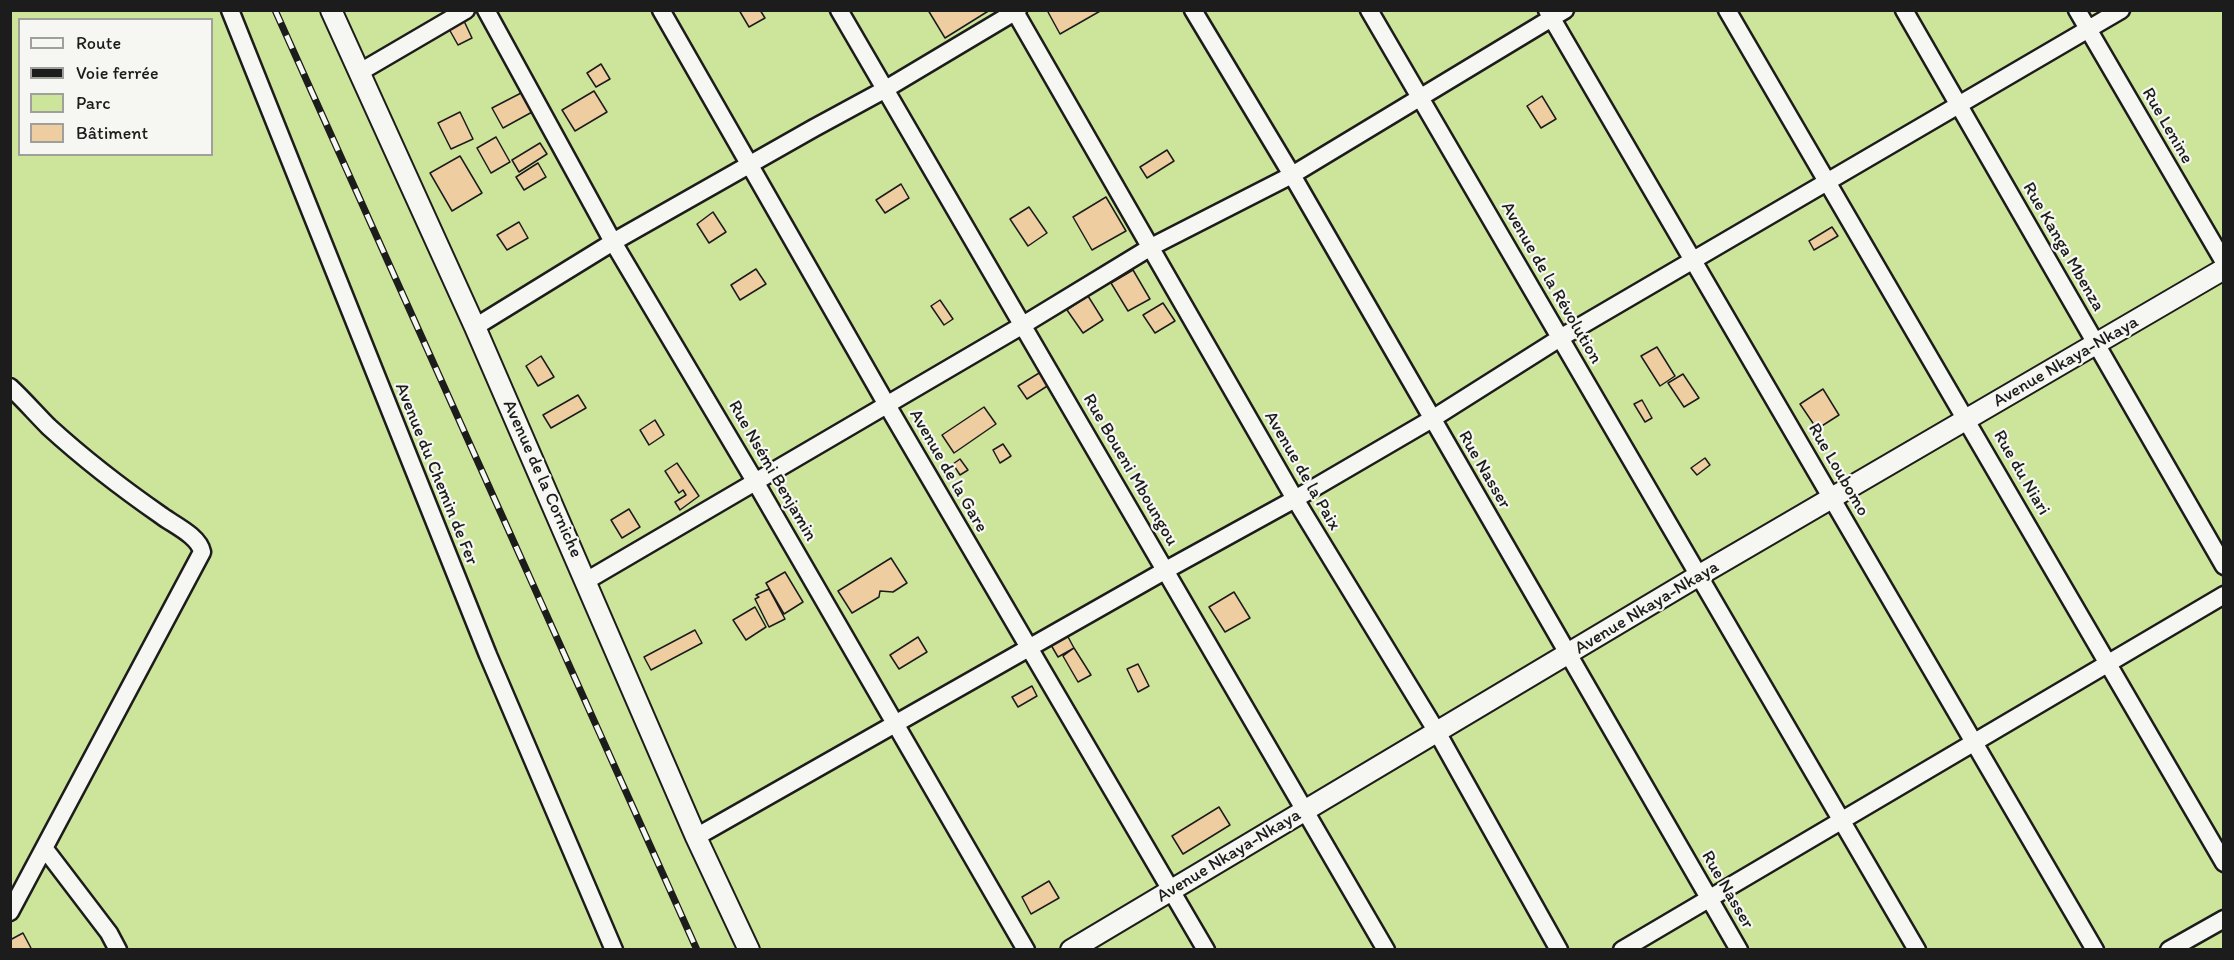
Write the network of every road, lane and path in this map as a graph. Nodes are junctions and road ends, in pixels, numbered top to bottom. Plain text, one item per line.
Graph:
1 (230, 10) edge
2 (331, 10) edge
3 (466, 10) edge
4 (486, 10) edge
5 (661, 10) edge
6 (839, 10) edge
7 (1193, 10) edge
8 (1369, 10) edge
9 (1727, 10) edge
10 (1904, 10) edge
11 (2077, 10) edge
12 (2121, 10) edge
13 (1016, 11) edge
14 (1554, 13) edge
15 (2088, 30) junction
16 (360, 72) junction
17 (884, 90) junction
18 (1418, 97) junction
19 (1960, 105) junction
20 (749, 166) junction
21 (1292, 175) junction
22 (1825, 181) junction
23 (614, 242) junction
24 (1151, 247) junction
25 (1693, 261) junction
26 (2223, 262) edge
27 (2223, 269) edge
28 (1023, 325) junction
29 (475, 327) junction
30 (1560, 338) junction
31 (2096, 345) junction
32 (10, 387) edge
33 (887, 405) junction
34 (1432, 419) junction
35 (1967, 419) junction
36 (756, 483) junction
37 (1832, 498) junction
38 (1295, 500) junction
39 (2223, 566) edge
40 (1166, 570) junction
41 (1698, 576) junction
42 (586, 581) junction
43 (2223, 595) edge
44 (1029, 648) junction
45 (1570, 654) junction
46 (2109, 663) junction
47 (896, 723) junction
48 (1437, 732) junction
49 (1974, 744) junction
50 (1305, 811) junction
51 (1841, 822) junction
52 (696, 837) junction
53 (45, 849) junction
54 (2223, 863) edge
55 (1172, 890) junction
56 (1709, 898) junction
57 (10, 912) edge
58 (2223, 919) edge
59 (118, 950) edge
60 (614, 950) edge
61 (749, 950) edge
62 (1026, 950) edge
63 (1071, 950) edge
64 (1206, 950) edge
65 (1386, 950) edge
66 (1559, 950) edge
67 (1622, 950) edge
68 (1739, 950) edge
69 (1917, 950) edge
70 (2095, 950) edge
71 (2169, 950) edge

1 - 60 street, Avenue du Chemin de Fer
2 - 16 street, Avenue de la Corniche
3 - 16 street
4 - 23 street, Rue Nsémi Benjamin
5 - 20 street, Avenue de la Gare
6 - 17 street, Rue Boueni Mboungou
7 - 21 street, Rue Nasser
8 - 18 street, Avenue de la Révolution
9 - 22 street, Rue du Niari
10 - 19 street, Rue Kanga Mbenza
11 - 15 street, Rue Lenine
12 - 15 street
13 - 17 street
13 - 24 street, Avenue de la Paix
14 - 18 street
14 - 25 street, Rue Loubomo
15 - 19 street
15 - 26 street, Rue Lenine
16 - 29 street, Avenue de la Corniche
17 - 20 street
17 - 28 street, Rue Boueni Mboungou
18 - 21 street
18 - 30 street, Avenue de la Révolution
19 - 22 street
19 - 31 street, Rue Kanga Mbenza
20 - 23 street
20 - 33 street, Avenue de la Gare
21 - 24 street
21 - 34 street, Rue Nasser
22 - 25 street
22 - 35 street, Rue du Niari
23 - 29 street
23 - 36 street, Rue Nsémi Benjamin
24 - 28 street
24 - 38 street, Avenue de la Paix
25 - 30 street
25 - 37 street, Rue Loubomo
27 - 31 street, Avenue Nkaya-Nkaya
28 - 33 street
28 - 40 street, Rue Boueni Mboungou
29 - 42 street, Avenue de la Corniche
30 - 34 street
30 - 41 street, Avenue de la Révolution
31 - 35 street, Avenue Nkaya-Nkaya
31 - 39 street, Rue Kanga Mbenza
32 - 53 street
33 - 36 street
33 - 44 street, Avenue de la Gare
34 - 38 street
34 - 45 street, Rue Nasser
35 - 37 street, Avenue Nkaya-Nkaya
35 - 46 street, Rue du Niari
36 - 42 street
36 - 47 street, Rue Nsémi Benjamin
37 - 41 street, Avenue Nkaya-Nkaya
37 - 49 street, Rue Loubomo
38 - 40 street
38 - 48 street, Avenue de la Paix
40 - 44 street
40 - 50 street, Rue Boueni Mboungou
41 - 45 street, Avenue Nkaya-Nkaya
41 - 51 street, Avenue de la Révolution
42 - 52 street, Avenue de la Corniche
43 - 46 street
44 - 47 street
44 - 55 street, Avenue de la Gare
45 - 48 street, Avenue Nkaya-Nkaya
45 - 56 street, Rue Nasser
46 - 49 street
46 - 54 street, Rue du Niari
47 - 52 street
47 - 62 street, Rue Nsémi Benjamin
48 - 50 street, Avenue Nkaya-Nkaya
48 - 66 street, Avenue de la Paix
49 - 51 street
49 - 70 street, Rue Loubomo
50 - 55 street, Avenue Nkaya-Nkaya
50 - 65 street, Rue Boueni Mboungou
51 - 56 street
51 - 69 street, Avenue de la Révolution
52 - 61 street, Avenue de la Corniche
53 - 57 street
53 - 59 street
55 - 63 street, Avenue Nkaya-Nkaya
55 - 64 street, Avenue de la Gare
56 - 67 street
56 - 68 street, Rue Nasser
58 - 71 street

